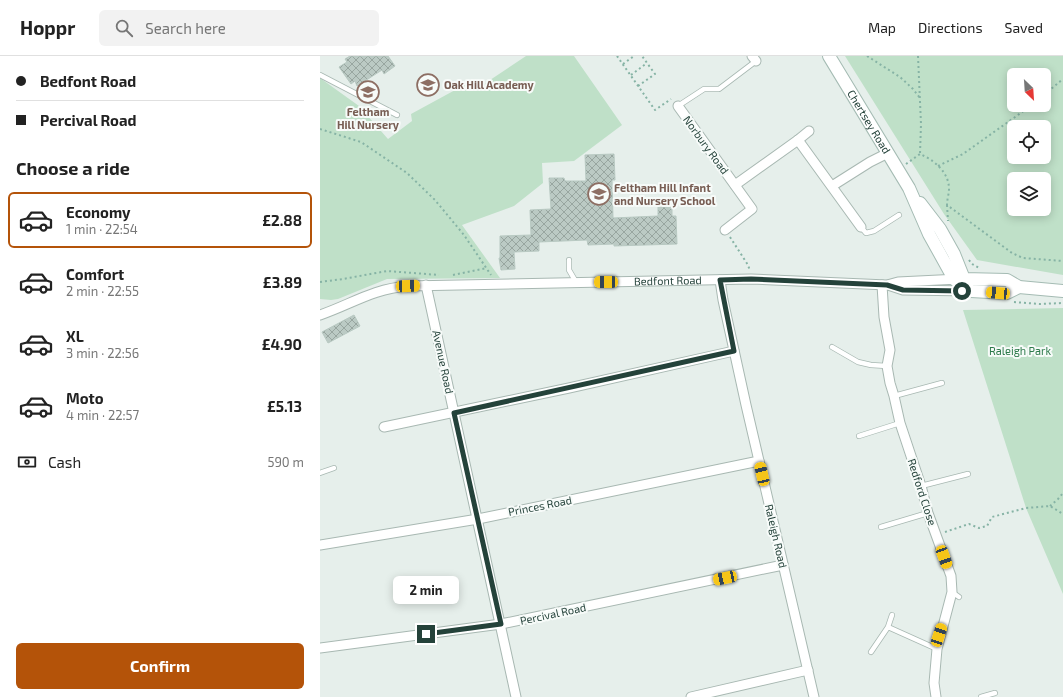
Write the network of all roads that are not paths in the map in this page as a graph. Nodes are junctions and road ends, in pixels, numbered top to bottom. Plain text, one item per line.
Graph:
1 (829, 56) edge
2 (754, 58) edge
3 (320, 75) edge
4 (678, 106) joint
5 (397, 115) dead end
6 (809, 131) dead end
7 (798, 140) junction
8 (888, 153) junction
9 (735, 185) junction
10 (832, 186) junction
11 (899, 215) dead end
12 (861, 227) joint
13 (724, 230) road end
14 (569, 260) dead end
15 (720, 280) junction
16 (576, 282) junction
17 (958, 283) junction
18 (426, 285) junction
19 (884, 285) junction
20 (1019, 287) junction
21 (1063, 291) edge
22 (320, 307) edge
23 (333, 309) junction
24 (320, 315) edge
25 (832, 347) dead end
26 (734, 351) junction
27 (887, 366) junction
28 (942, 383) dead end
29 (894, 396) junction
30 (454, 413) junction
31 (900, 423) junction
32 (384, 427) dead end
33 (859, 436) dead end
34 (759, 461) junction
35 (334, 468) dead end
36 (320, 474) edge
37 (968, 474) dead end
38 (921, 486) junction
39 (928, 513) junction
40 (478, 519) junction
41 (881, 527) dead end
42 (320, 545) edge
43 (783, 565) junction
44 (892, 615) dead end
45 (501, 624) junction
46 (888, 626) junction
47 (320, 648) edge
48 (937, 649) junction
49 (871, 652) dead end
50 (808, 670) junction
51 (995, 693) dead end
52 (516, 697) edge
53 (694, 697) edge
54 (814, 697) edge
55 (936, 697) edge
56 (981, 697) edge

1 - 8 street, Chertsey Road
2 - 4 lane
3 - 5 lane
4 - 9 street, Norbury Road
6 - 7 street, Norbury Road
7 - 9 street, Norbury Road
7 - 10 street
8 - 10 street
8 - 17 street, Chertsey Road
9 - 13 street, Norbury Road
10 - 12 street
11 - 12 lane
14 - 16 lane
15 - 16 street, Bedfont Road
15 - 19 street, Bedfont Road
15 - 26 street, Raleigh Road
16 - 18 street, Bedfont Road
17 - 19 street, Bedfont Road
17 - 20 street, Bedfont Road
17 - 20 street, Bedfont Road
18 - 23 street, Bedfont Road
18 - 30 street, Avenue Road
19 - 27 street, Redford Close
20 - 21 street, Bedfont Road
22 - 23 street
23 - 24 street, Bedfont Road
25 - 27 lane
26 - 30 street
26 - 34 street, Raleigh Road
27 - 29 street, Redford Close
28 - 29 lane
29 - 31 street, Redford Close
30 - 32 street
30 - 40 street, Avenue Road
31 - 33 lane
31 - 38 street, Redford Close
34 - 40 street, Princes Road
34 - 43 street, Raleigh Road
35 - 36 lane
37 - 38 lane
38 - 39 street, Redford Close
39 - 41 lane
39 - 48 street, Redford Close
40 - 42 street, Princes Road
40 - 45 street, Avenue Road
43 - 45 street, Percival Road
43 - 50 street, Raleigh Road
44 - 46 lane
45 - 47 street, Percival Road
45 - 52 street, Avenue Road
46 - 48 lane
46 - 49 lane
48 - 55 street, Redford Close
50 - 53 street
50 - 54 street, Raleigh Road
51 - 56 lane

